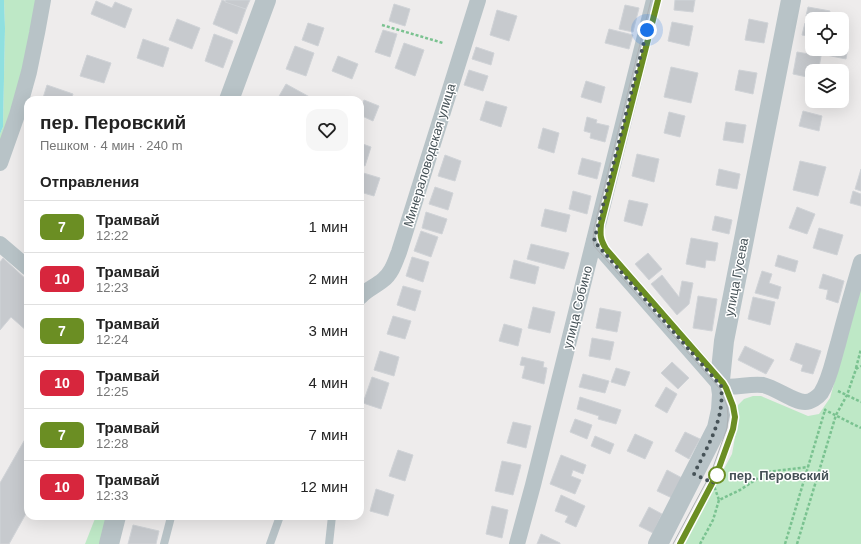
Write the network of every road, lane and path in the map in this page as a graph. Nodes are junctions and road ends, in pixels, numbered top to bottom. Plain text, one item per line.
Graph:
1 (43, 0) edge
2 (266, 0) edge
3 (478, 0) edge
4 (654, 0) edge
5 (791, 0) edge
6 (382, 24) dead end
7 (442, 43) dead end
8 (230, 96) edge
9 (0, 163) edge
10 (594, 241) junction
11 (0, 244) edge
12 (861, 262) edge
13 (24, 265) edge
14 (364, 293) edge
15 (861, 349) edge
16 (861, 366) edge
17 (856, 369) junction
18 (721, 386) junction
19 (836, 389) dead end
20 (846, 395) junction
21 (861, 402) edge
22 (828, 405) dead end
23 (825, 410) junction
24 (836, 415) junction
25 (861, 428) edge
26 (808, 467) junction
27 (694, 474) junction
28 (719, 500) junction
29 (115, 520) edge
30 (169, 520) edge
31 (279, 520) edge
32 (332, 520) edge
33 (109, 544) edge
34 (164, 544) edge
35 (270, 544) edge
36 (329, 544) edge
37 (517, 544) edge
38 (658, 544) edge
39 (700, 544) edge
40 (785, 544) edge
41 (797, 544) edge

1 - 9 street
2 - 8 street
3 - 14 street, Минераловодская улица
4 - 10 street, улица Собино
5 - 18 street, улица Гусева
6 - 7 path
10 - 18 street
10 - 37 street, улица Собино
11 - 13 street
12 - 18 street
15 - 17 path
16 - 17 path
17 - 20 path
18 - 27 street, улица Гусева
19 - 20 path
20 - 21 path
20 - 24 path
22 - 23 path
23 - 24 path
23 - 26 path
24 - 25 path
24 - 41 path
26 - 28 path
26 - 40 path
27 - 28 path
27 - 38 street, улица Гусева
28 - 39 path
29 - 33 street
30 - 34 lane
31 - 35 lane
32 - 36 lane

